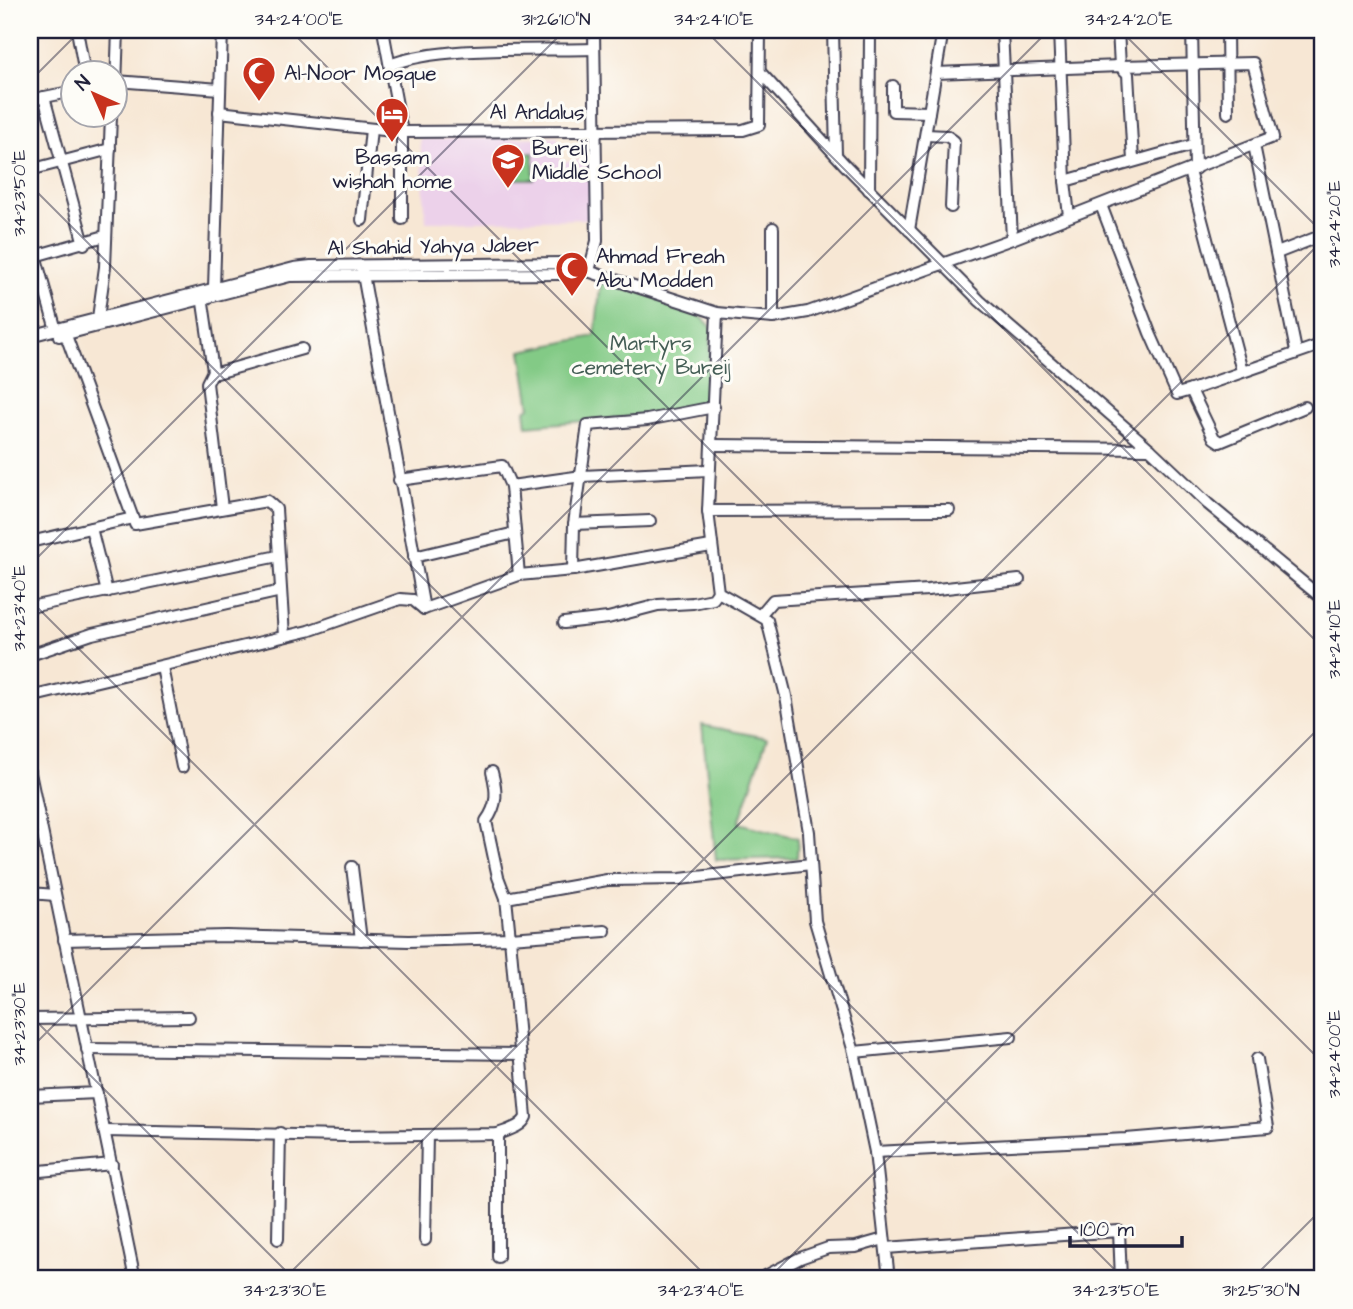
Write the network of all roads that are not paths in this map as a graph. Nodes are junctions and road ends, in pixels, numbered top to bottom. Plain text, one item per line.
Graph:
1 (76, 30) edge
2 (118, 30) edge
3 (222, 30) edge
4 (383, 30) edge
5 (594, 30) edge
6 (760, 30) edge
7 (833, 30) edge
8 (870, 30) edge
9 (943, 30) edge
10 (1002, 30) edge
11 (1059, 30) edge
12 (1118, 30) edge
13 (1192, 30) edge
14 (1227, 30) edge
15 (593, 49) junction
16 (82, 60) edge
17 (117, 60) edge
18 (1228, 64) junction
19 (390, 65) junction
20 (1120, 66) junction
21 (1194, 66) junction
22 (1060, 67) junction
23 (761, 73) junction
24 (936, 73) junction
25 (1003, 73) junction
26 (130, 82) edge
27 (893, 86) dead end
28 (220, 89) junction
29 (60, 94) edge
30 (44, 97) junction
31 (30, 100) edge
32 (219, 112) junction
33 (929, 112) junction
34 (1228, 113) dead end
35 (371, 129) junction
36 (111, 130) edge
37 (595, 131) junction
38 (402, 132) junction
39 (926, 135) junction
40 (1193, 145) junction
41 (1255, 145) junction
42 (110, 149) junction
43 (836, 155) junction
44 (62, 161) junction
45 (1133, 161) junction
46 (30, 170) edge
47 (1192, 170) junction
48 (1065, 181) junction
49 (869, 190) junction
50 (1101, 205) junction
51 (951, 207) dead end
52 (1069, 216) junction
53 (402, 219) dead end
54 (362, 220) dead end
55 (773, 228) dead end
56 (909, 230) junction
57 (1323, 235) edge
58 (105, 236) junction
59 (30, 237) edge
60 (1012, 239) junction
61 (84, 244) junction
62 (1277, 253) junction
63 (32, 257) edge
64 (943, 265) junction
65 (584, 269) junction
66 (362, 271) junction
67 (214, 289) junction
68 (202, 296) junction
69 (717, 313) junction
70 (98, 318) junction
71 (773, 318) junction
72 (62, 331) junction
73 (30, 337) edge
74 (30, 344) edge
75 (1323, 344) edge
76 (302, 349) dead end
77 (1296, 351) junction
78 (213, 371) junction
79 (1242, 371) junction
80 (1191, 390) junction
81 (713, 407) junction
82 (1305, 407) dead end
83 (711, 445) junction
84 (1150, 449) junction
85 (709, 470) junction
86 (582, 476) junction
87 (399, 480) junction
88 (510, 486) junction
89 (222, 508) junction
90 (708, 510) junction
91 (949, 510) dead end
92 (133, 518) junction
93 (650, 521) dead end
94 (574, 524) junction
95 (91, 528) junction
96 (515, 533) junction
97 (30, 542) edge
98 (711, 546) junction
99 (278, 556) junction
100 (414, 557) junction
101 (573, 570) junction
102 (519, 575) junction
103 (1019, 580) dead end
104 (281, 591) junction
105 (107, 592) junction
106 (718, 592) junction
107 (1323, 599) edge
108 (30, 607) edge
109 (424, 609) junction
110 (761, 614) junction
111 (564, 623) dead end
112 (284, 636) junction
113 (30, 655) edge
114 (162, 667) junction
115 (30, 697) edge
116 (181, 767) dead end
117 (30, 772) edge
118 (492, 772) dead end
119 (34, 812) edge
120 (811, 864) junction
121 (352, 867) dead end
122 (30, 892) edge
123 (55, 895) junction
124 (506, 898) junction
125 (605, 931) dead end
126 (510, 938) junction
127 (64, 940) junction
128 (361, 940) junction
129 (80, 1017) junction
130 (189, 1017) dead end
131 (30, 1019) edge
132 (1011, 1037) dead end
133 (87, 1049) junction
134 (854, 1052) junction
135 (521, 1054) junction
136 (1256, 1059) dead end
137 (97, 1093) junction
138 (30, 1097) edge
139 (105, 1131) junction
140 (280, 1133) junction
141 (498, 1134) junction
142 (427, 1135) junction
143 (874, 1152) junction
144 (112, 1164) junction
145 (30, 1172) edge
146 (278, 1239) dead end
147 (425, 1240) dead end
148 (885, 1244) junction
149 (498, 1257) dead end
150 (135, 1279) edge
151 (760, 1279) edge
152 (889, 1279) edge
153 (1121, 1279) edge

1 - 16 street
2 - 17 street
3 - 28 street
4 - 19 street
5 - 15 street
6 - 23 street
7 - 43 street
8 - 49 street
9 - 24 street
10 - 25 street
11 - 22 street
12 - 20 street
13 - 21 street
14 - 18 street
15 - 19 street
15 - 37 street
18 - 21 street
18 - 34 street
18 - 41 street
19 - 38 street
20 - 21 street
20 - 22 street
20 - 45 street
21 - 40 street
22 - 25 street
22 - 48 street
23 - 37 street, Al Andalus
23 - 43 street
24 - 25 street
24 - 33 street
25 - 60 street
26 - 28 street
27 - 33 street
28 - 32 street
29 - 30 street
30 - 31 street
30 - 44 street
32 - 35 street, Al Andalus
32 - 67 street
33 - 39 street
35 - 38 street, Al Andalus
35 - 54 street
36 - 42 street
37 - 38 street, Al Andalus
37 - 65 street
38 - 53 street
39 - 51 street
39 - 56 street
40 - 45 street
40 - 47 street
41 - 47 street, Al Shahid Yahya Jaber
41 - 62 street
42 - 44 street
42 - 58 street
43 - 49 street
44 - 46 street
44 - 61 street
45 - 48 street
47 - 50 street, Al Shahid Yahya Jaber
47 - 79 street
48 - 52 street
49 - 56 street
50 - 52 street, Al Shahid Yahya Jaber
50 - 80 street
52 - 60 street, Al Shahid Yahya Jaber
55 - 71 street
56 - 64 street
57 - 62 street
58 - 61 street
58 - 70 street
59 - 63 street
60 - 64 street, Al Shahid Yahya Jaber
61 - 63 street
62 - 77 street
63 - 72 street
64 - 71 street, Al Shahid Yahya Jaber
64 - 84 street
65 - 66 street, Al Shahid Yahya Jaber
65 - 69 street, Al Shahid Yahya Jaber
66 - 67 street, Al Shahid Yahya Jaber
66 - 68 street, Al Shahid Yahya Jaber
66 - 87 street
67 - 68 street, Al Shahid Yahya Jaber
68 - 70 street, Al Shahid Yahya Jaber
68 - 72 street, Al Shahid Yahya Jaber
68 - 78 street
69 - 71 street, Al Shahid Yahya Jaber
69 - 81 street
70 - 72 street, Al Shahid Yahya Jaber
72 - 73 street, Al Shahid Yahya Jaber
72 - 74 street, Al Shahid Yahya Jaber
72 - 92 street
75 - 77 street
76 - 78 street
77 - 79 street
78 - 89 street
79 - 80 street
80 - 82 street
81 - 83 street
81 - 86 street
83 - 84 street
83 - 85 street
84 - 107 street
85 - 86 street
85 - 90 street
86 - 88 street
86 - 94 street
87 - 88 street
87 - 100 street
88 - 96 street
89 - 92 street
89 - 99 street
90 - 91 street
90 - 98 street
92 - 95 street
93 - 94 street
94 - 101 street
95 - 97 street
95 - 105 street
96 - 100 street
96 - 102 street
98 - 101 street
98 - 106 street
99 - 104 street
99 - 105 street
100 - 109 street
101 - 102 street
102 - 109 street
103 - 110 street
104 - 112 street
104 - 113 street
105 - 108 street
106 - 110 street
106 - 111 street
109 - 112 street
110 - 120 street
112 - 114 street
114 - 115 street
114 - 116 street
117 - 119 street
118 - 124 street
119 - 123 street
120 - 124 street
120 - 134 street
121 - 128 street
122 - 123 street
123 - 127 street
124 - 126 street
125 - 126 street
126 - 128 street
126 - 135 street
127 - 128 street
127 - 129 street
129 - 130 street
129 - 131 street
129 - 133 street
132 - 134 street
133 - 135 street
133 - 137 street
134 - 143 street
135 - 141 street
136 - 143 street
137 - 138 street
137 - 139 street
139 - 140 street
139 - 144 street
140 - 142 street
140 - 146 street
141 - 142 street
141 - 149 street
142 - 147 street
143 - 148 street
144 - 145 street
144 - 150 street
148 - 151 street
148 - 152 street
148 - 153 street

